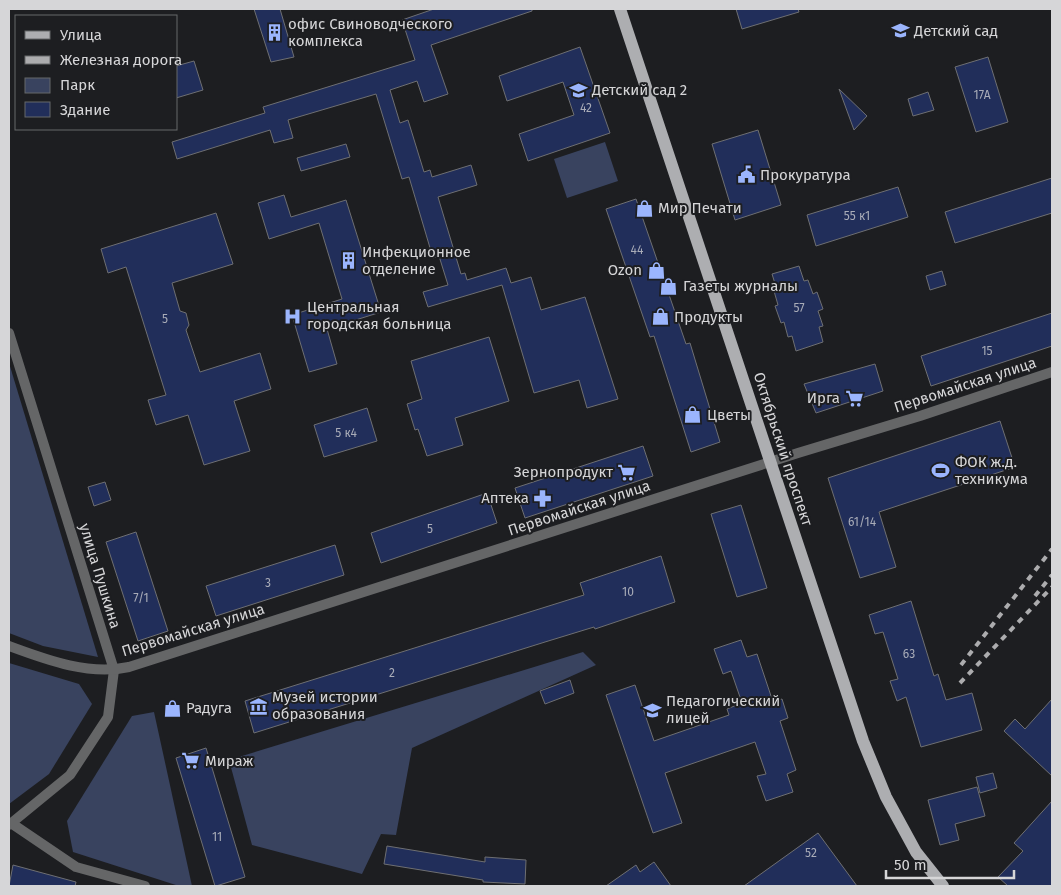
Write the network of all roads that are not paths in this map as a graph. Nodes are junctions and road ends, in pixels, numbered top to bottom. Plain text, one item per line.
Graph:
1 (620, 9) edge
2 (9, 334) edge
3 (1052, 372) edge
4 (770, 463) junction
5 (9, 646) edge
6 (114, 670) junction
7 (10, 824) edge
8 (145, 886) edge
9 (943, 886) edge

1 - 4 main road, Октябрьский проспект
2 - 6 street, улица Пушкина
3 - 4 street, Первомайская улица
4 - 6 street, Первомайская улица
4 - 9 main road, Октябрьский проспект
5 - 6 street
6 - 7 street, улица Пушкина
7 - 8 street

